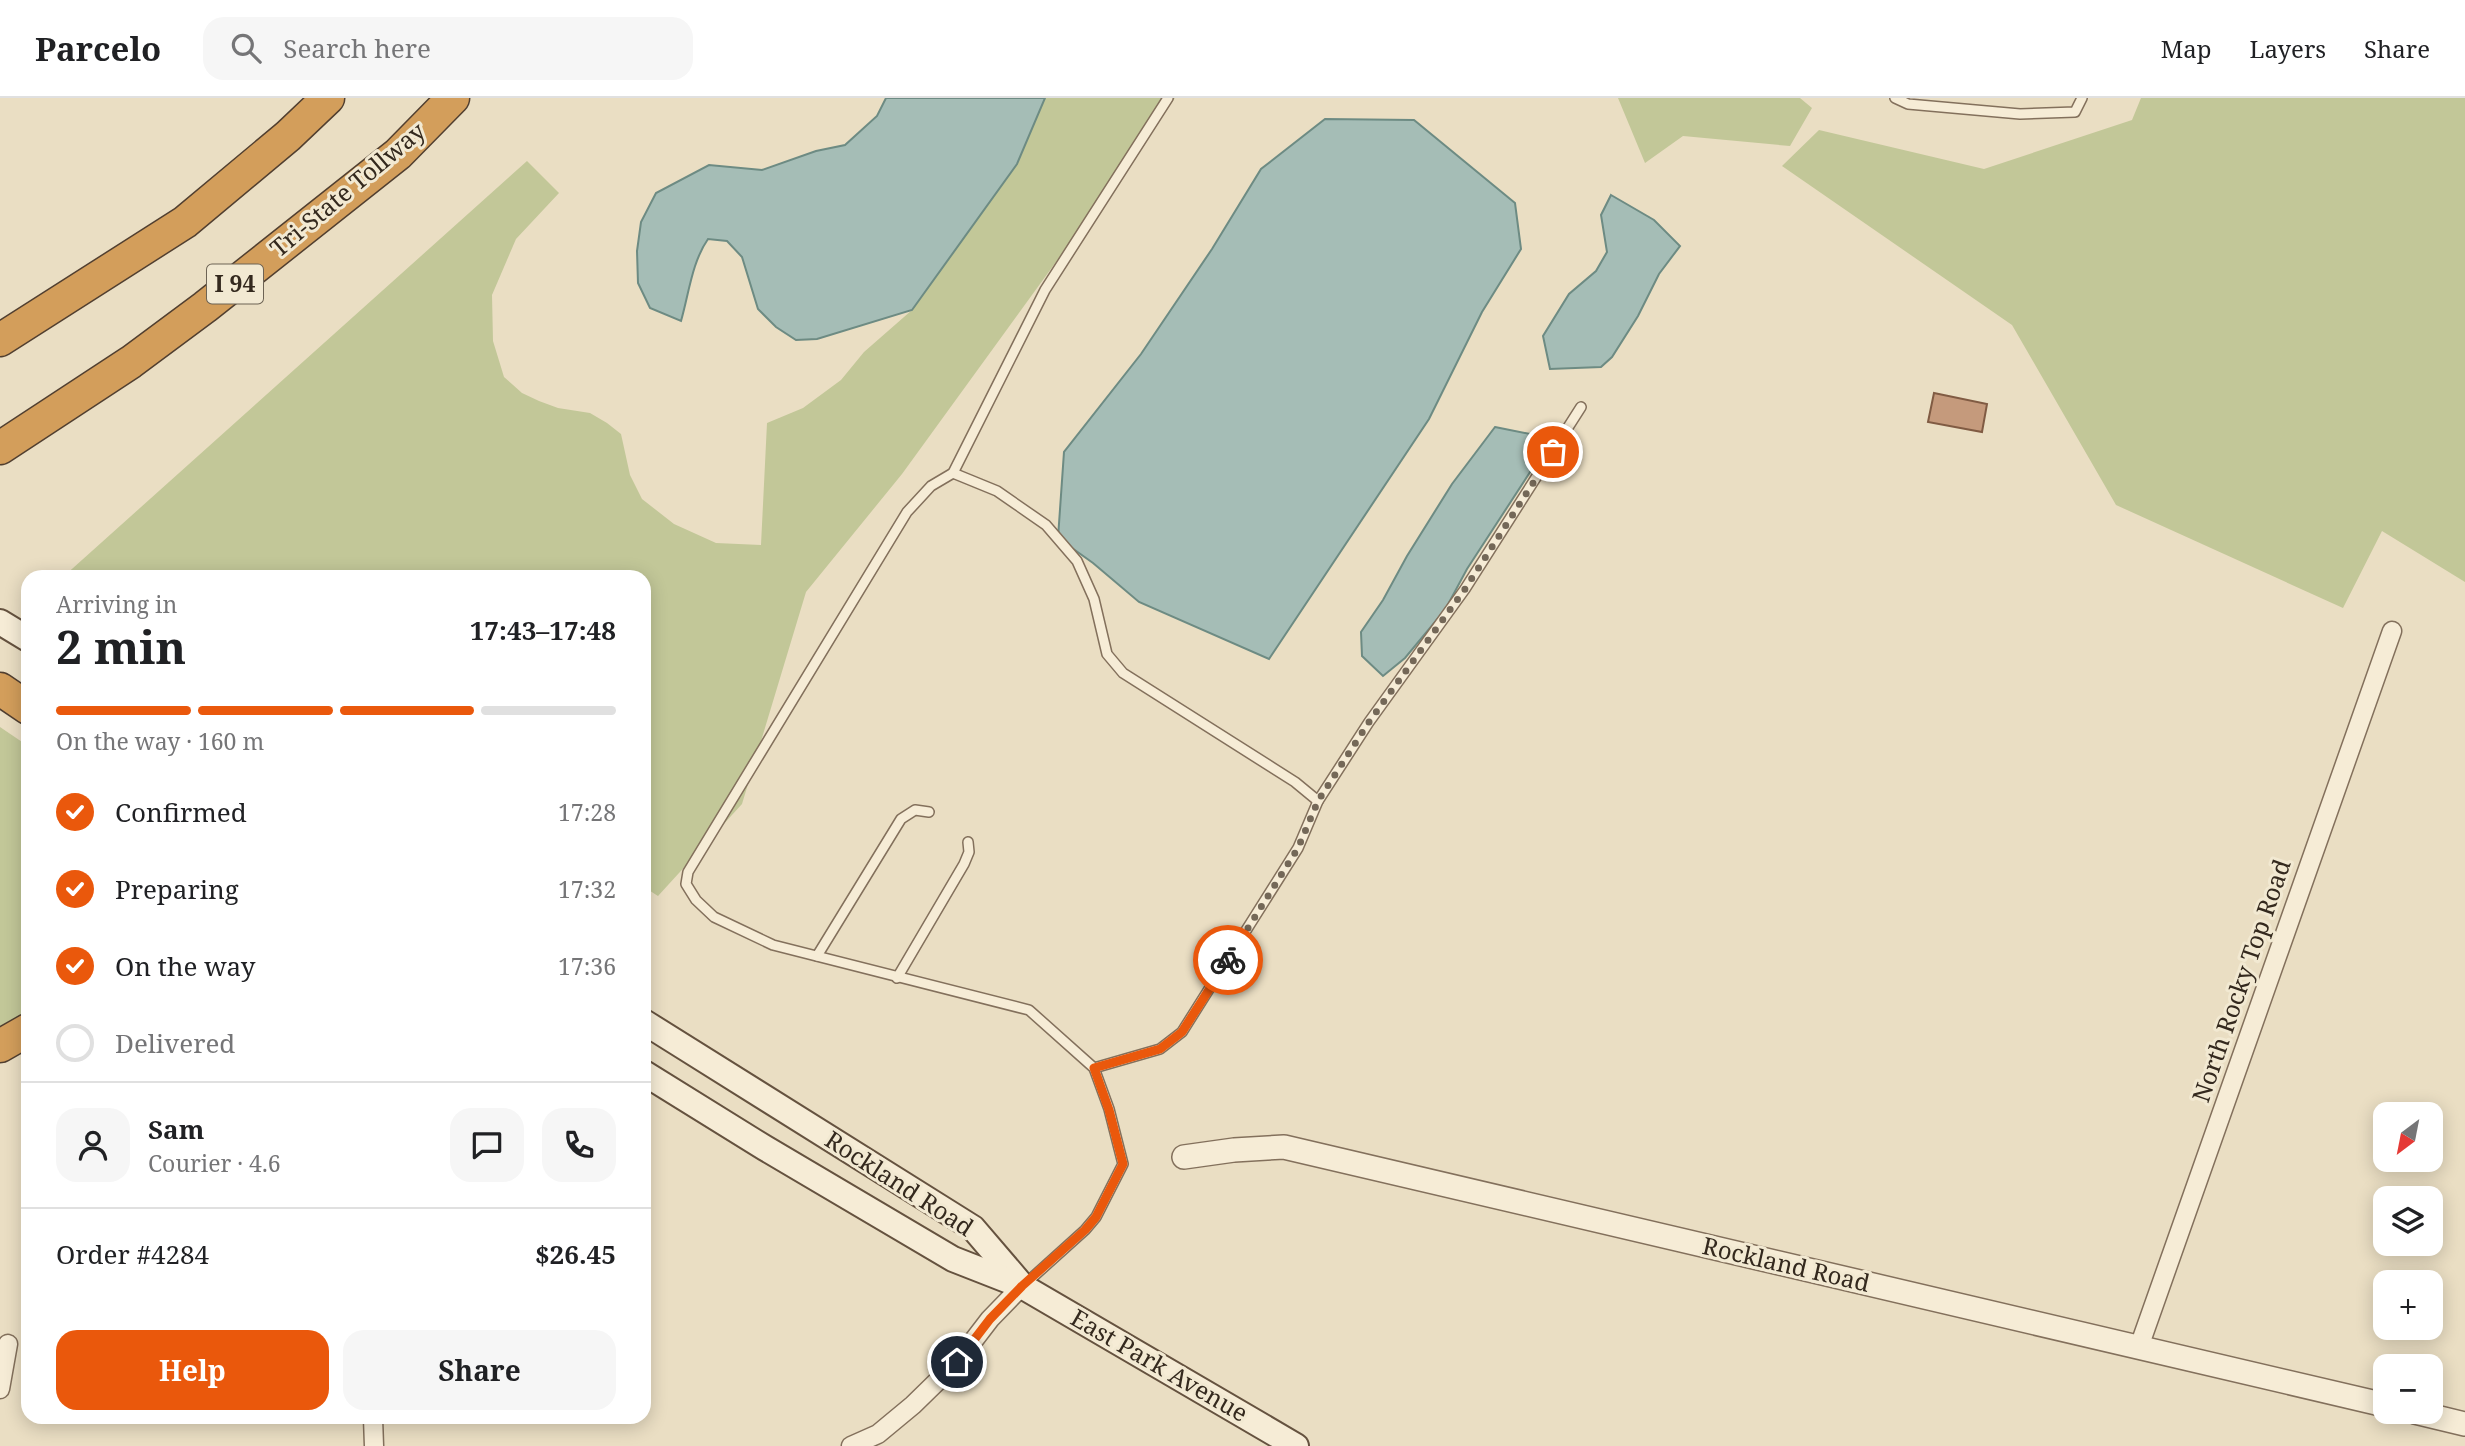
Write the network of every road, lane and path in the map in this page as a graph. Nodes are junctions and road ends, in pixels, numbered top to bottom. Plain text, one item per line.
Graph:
1 (328, 98) edge
2 (453, 98) edge
3 (1168, 98) edge
4 (1895, 98) edge
5 (2082, 98) edge
6 (0, 340) edge
7 (1581, 407) dead end
8 (0, 448) edge
9 (953, 473) junction
10 (0, 622) edge
11 (2392, 631) dead end
12 (21, 635) edge
13 (0, 677) edge
14 (0, 689) edge
15 (21, 690) edge
16 (21, 703) edge
17 (1318, 801) junction
18 (929, 812) dead end
19 (968, 842) dead end
20 (817, 956) junction
21 (897, 978) junction
22 (651, 1026) edge
23 (21, 1034) edge
24 (0, 1046) edge
25 (1094, 1068) junction
26 (651, 1077) edge
27 (1184, 1157) dead end
28 (1022, 1286) junction
29 (8, 1344) dead end
30 (2139, 1348) junction
31 (0, 1389) edge
32 (2373, 1402) edge
33 (2443, 1419) edge
34 (373, 1424) edge
35 (2465, 1424) edge
36 (374, 1446) edge
37 (851, 1446) edge
38 (1296, 1446) edge

1 - 6 highway
2 - 8 highway, Tri-State Tollway / I 94
3 - 9 lane
4 - 5 lane
7 - 17 lane
9 - 17 lane
9 - 20 lane
10 - 12 main road
11 - 30 street, North Rocky Top Road
13 - 15 main road
14 - 16 highway
17 - 25 lane
18 - 20 lane
19 - 21 lane
20 - 21 lane
21 - 25 lane
22 - 28 main road, Rockland Road
23 - 24 highway
25 - 28 lane
26 - 28 main road, Rockland Road
27 - 30 street, Rockland Road
28 - 37 street
28 - 38 main road, East Park Avenue
29 - 31 street
30 - 32 street, Rockland Road
33 - 35 street
34 - 36 street

